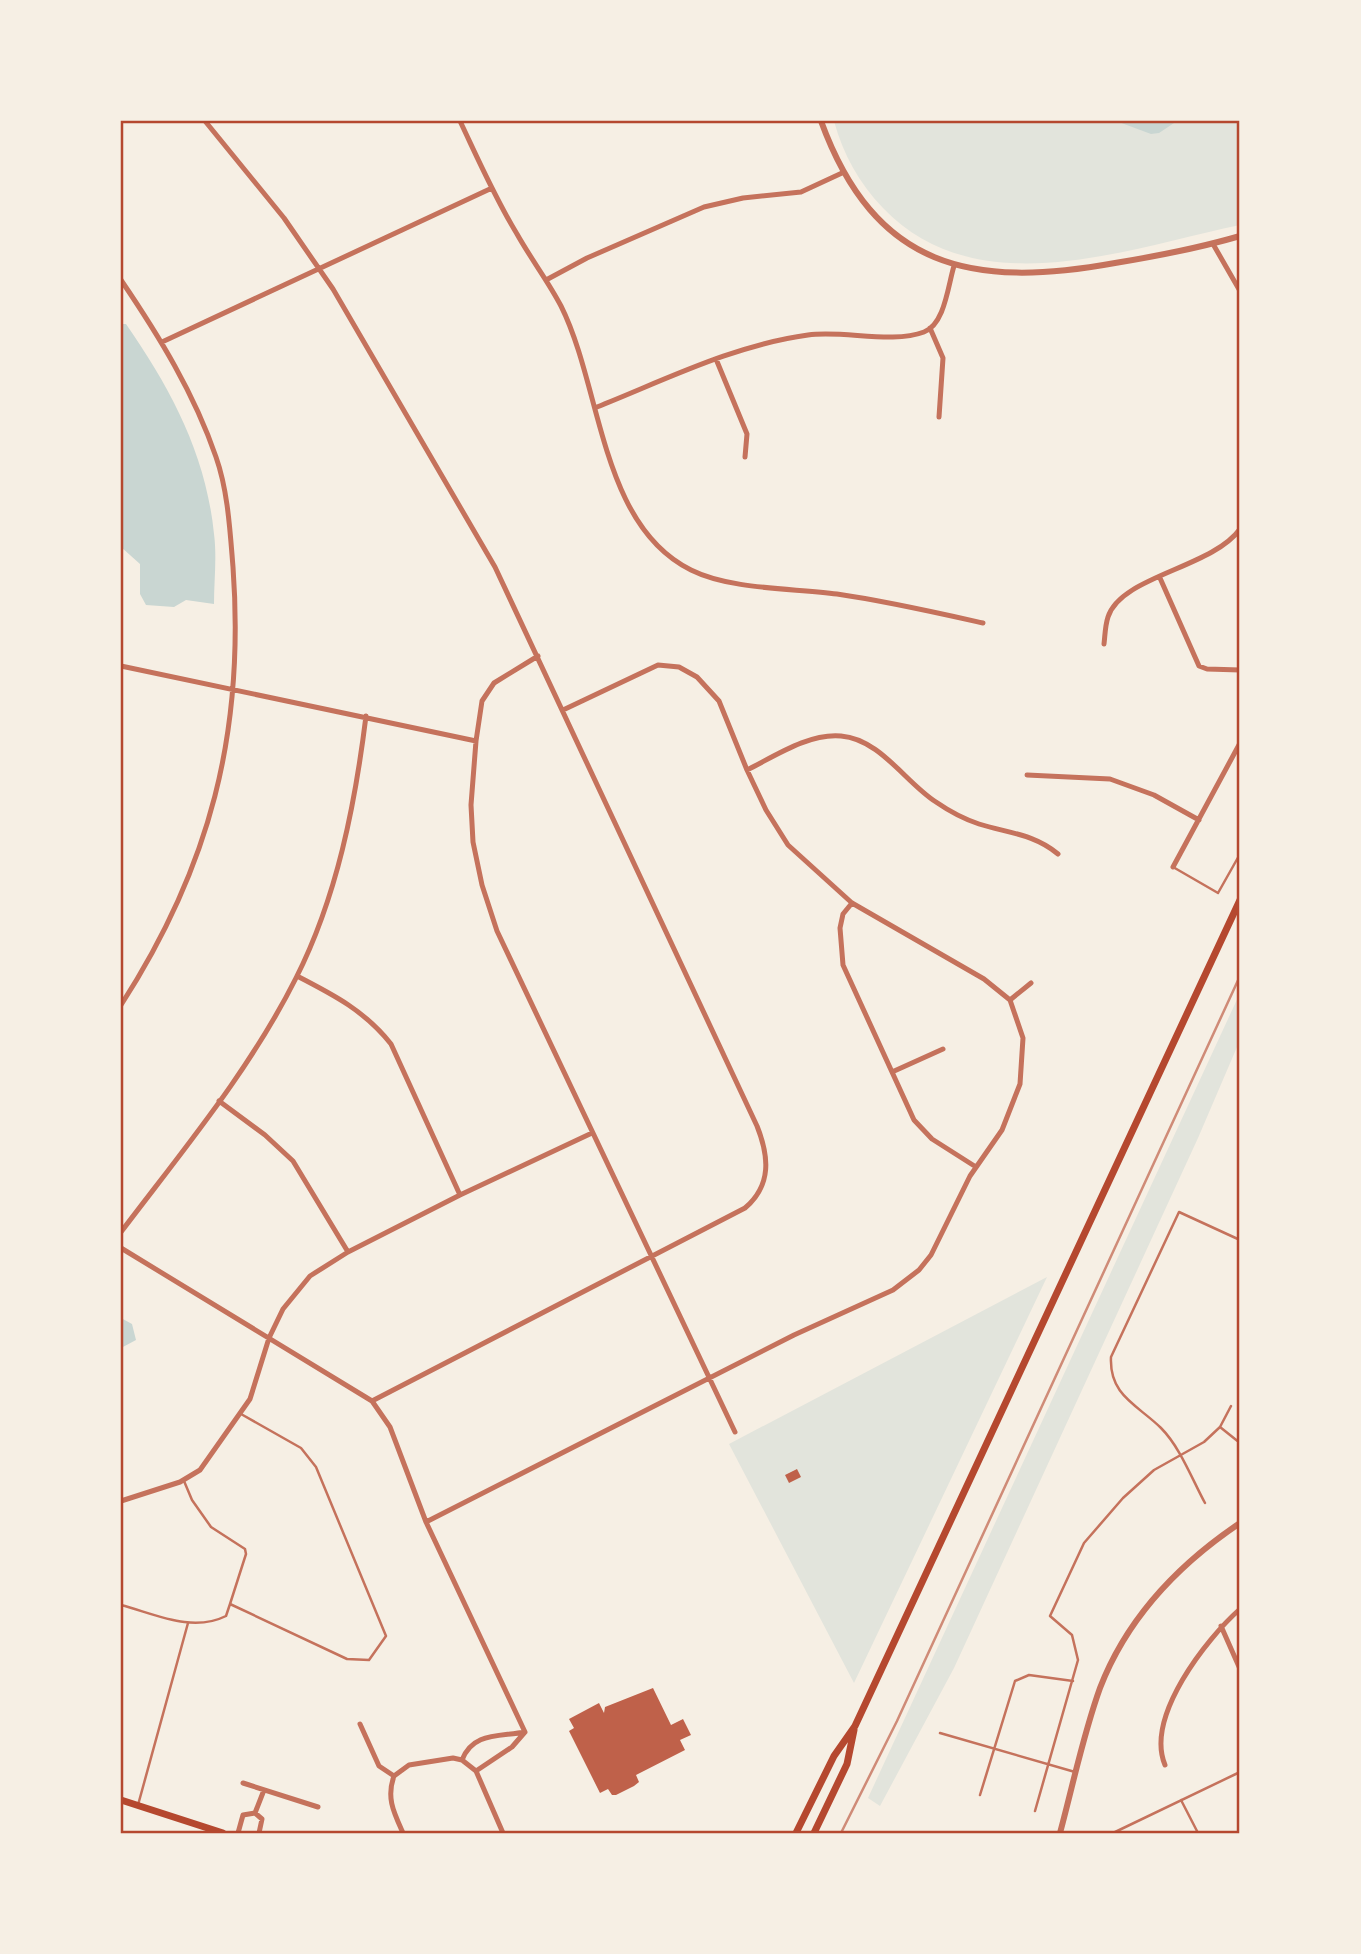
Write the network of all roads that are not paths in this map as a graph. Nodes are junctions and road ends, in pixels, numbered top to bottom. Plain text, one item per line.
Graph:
1 (205, 121) edge
2 (460, 121) edge
3 (821, 121) edge
4 (842, 173) junction
5 (492, 188) junction
6 (1240, 236) edge
7 (1213, 244) junction
8 (954, 266) junction
9 (319, 269) junction
10 (121, 280) edge
11 (547, 280) junction
12 (1240, 291) edge
13 (930, 328) junction
14 (162, 342) junction
15 (716, 359) junction
16 (597, 407) junction
17 (939, 417) dead end
18 (745, 457) dead end
19 (1240, 529) edge
20 (1160, 578) junction
21 (983, 623) dead end
22 (1104, 645) dead end
23 (538, 656) junction
24 (121, 666) edge
25 (1240, 670) edge
26 (233, 689) junction
27 (564, 710) junction
28 (366, 716) junction
29 (476, 741) junction
30 (1240, 743) edge
31 (747, 770) junction
32 (1027, 775) dead end
33 (1199, 820) junction
34 (1058, 854) dead end
35 (1240, 854) edge
36 (1172, 867) joint
37 (1240, 900) edge
38 (852, 903) junction
39 (297, 976) junction
40 (1031, 983) dead end
41 (1010, 1000) junction
42 (121, 1005) edge
43 (943, 1049) dead end
44 (892, 1072) junction
45 (219, 1101) junction
46 (592, 1132) junction
47 (976, 1167) junction
48 (460, 1195) junction
49 (121, 1232) edge
50 (1240, 1240) edge
51 (121, 1248) edge
52 (348, 1252) junction
53 (651, 1256) junction
54 (269, 1338) junction
55 (1240, 1359) edge
56 (709, 1378) junction
57 (1239, 1378) edge
58 (372, 1401) junction
59 (1231, 1406) dead end
60 (240, 1413) junction
61 (1220, 1427) junction
62 (735, 1432) dead end
63 (1240, 1443) edge
64 (1180, 1457) junction
65 (184, 1481) junction
66 (121, 1501) edge
67 (1205, 1503) dead end
68 (426, 1522) junction
69 (1240, 1523) edge
70 (230, 1604) junction
71 (121, 1605) edge
72 (1240, 1609) edge
73 (188, 1623) junction
74 (1221, 1626) junction
75 (1240, 1669) edge
76 (1073, 1681) junction
77 (360, 1724) dead end
78 (855, 1726) junction
79 (525, 1732) junction
80 (940, 1733) dead end
81 (995, 1749) junction
82 (462, 1760) junction
83 (1049, 1763) junction
84 (1165, 1765) dead end
85 (476, 1771) junction
86 (1077, 1772) junction
87 (1240, 1772) edge
88 (394, 1776) junction
89 (243, 1783) dead end
90 (264, 1790) junction
91 (980, 1795) dead end
92 (121, 1800) edge
93 (1181, 1800) junction
94 (138, 1805) junction
95 (318, 1807) dead end
96 (1035, 1811) dead end
97 (255, 1813) junction
98 (223, 1833) edge
99 (238, 1833) edge
100 (259, 1833) edge
101 (403, 1833) edge
102 (503, 1833) edge
103 (796, 1833) edge
104 (814, 1833) edge
105 (1060, 1833) edge
106 (1113, 1833) edge
107 (1198, 1833) edge

1 - 9 street
2 - 5 street
3 - 4 street
4 - 8 street
4 - 11 street
5 - 9 street
5 - 11 street
6 - 7 street
7 - 8 street
7 - 12 street
8 - 13 street
9 - 14 street
9 - 23 street
10 - 14 street
11 - 16 street
13 - 15 street
13 - 17 street
14 - 26 street
15 - 16 street
15 - 18 street
16 - 21 street
19 - 20 street
20 - 22 street
20 - 25 street
23 - 27 street
23 - 29 street
24 - 26 street
26 - 28 street
26 - 42 street
27 - 31 street
27 - 53 street
28 - 29 street
28 - 39 street
29 - 46 street
30 - 33 street
31 - 34 street
31 - 38 street
32 - 33 street
33 - 36 street
35 - 36 lane
37 - 78 main road
38 - 41 street
38 - 44 street
39 - 45 street
39 - 48 street
40 - 41 street
41 - 47 street
43 - 44 street
44 - 47 street
45 - 49 street
45 - 52 street
46 - 48 street
46 - 53 street
47 - 56 street
48 - 52 street
50 - 64 lane
51 - 54 street
52 - 54 street
53 - 56 street
53 - 58 street
54 - 58 street
54 - 60 street
55 - 57 lane
56 - 62 street
56 - 68 street
58 - 68 street
59 - 61 lane
60 - 65 street
60 - 70 lane
61 - 63 lane
61 - 64 lane
64 - 67 lane
64 - 76 lane
65 - 66 street
65 - 70 lane
68 - 79 street
69 - 86 street
70 - 73 lane
71 - 73 lane
72 - 74 street
73 - 94 lane
74 - 75 street
74 - 84 street
76 - 81 lane
76 - 83 lane
77 - 88 street
78 - 103 main road
78 - 104 main road
79 - 82 street
79 - 85 street
80 - 81 lane
81 - 83 lane
81 - 91 lane
82 - 85 street
82 - 88 street
83 - 86 lane
83 - 96 lane
85 - 102 street
86 - 105 street
87 - 93 lane
88 - 101 street
89 - 90 street
90 - 95 street
90 - 97 street
92 - 94 main road
93 - 106 lane
93 - 107 lane
94 - 98 main road
97 - 99 street
97 - 100 street

